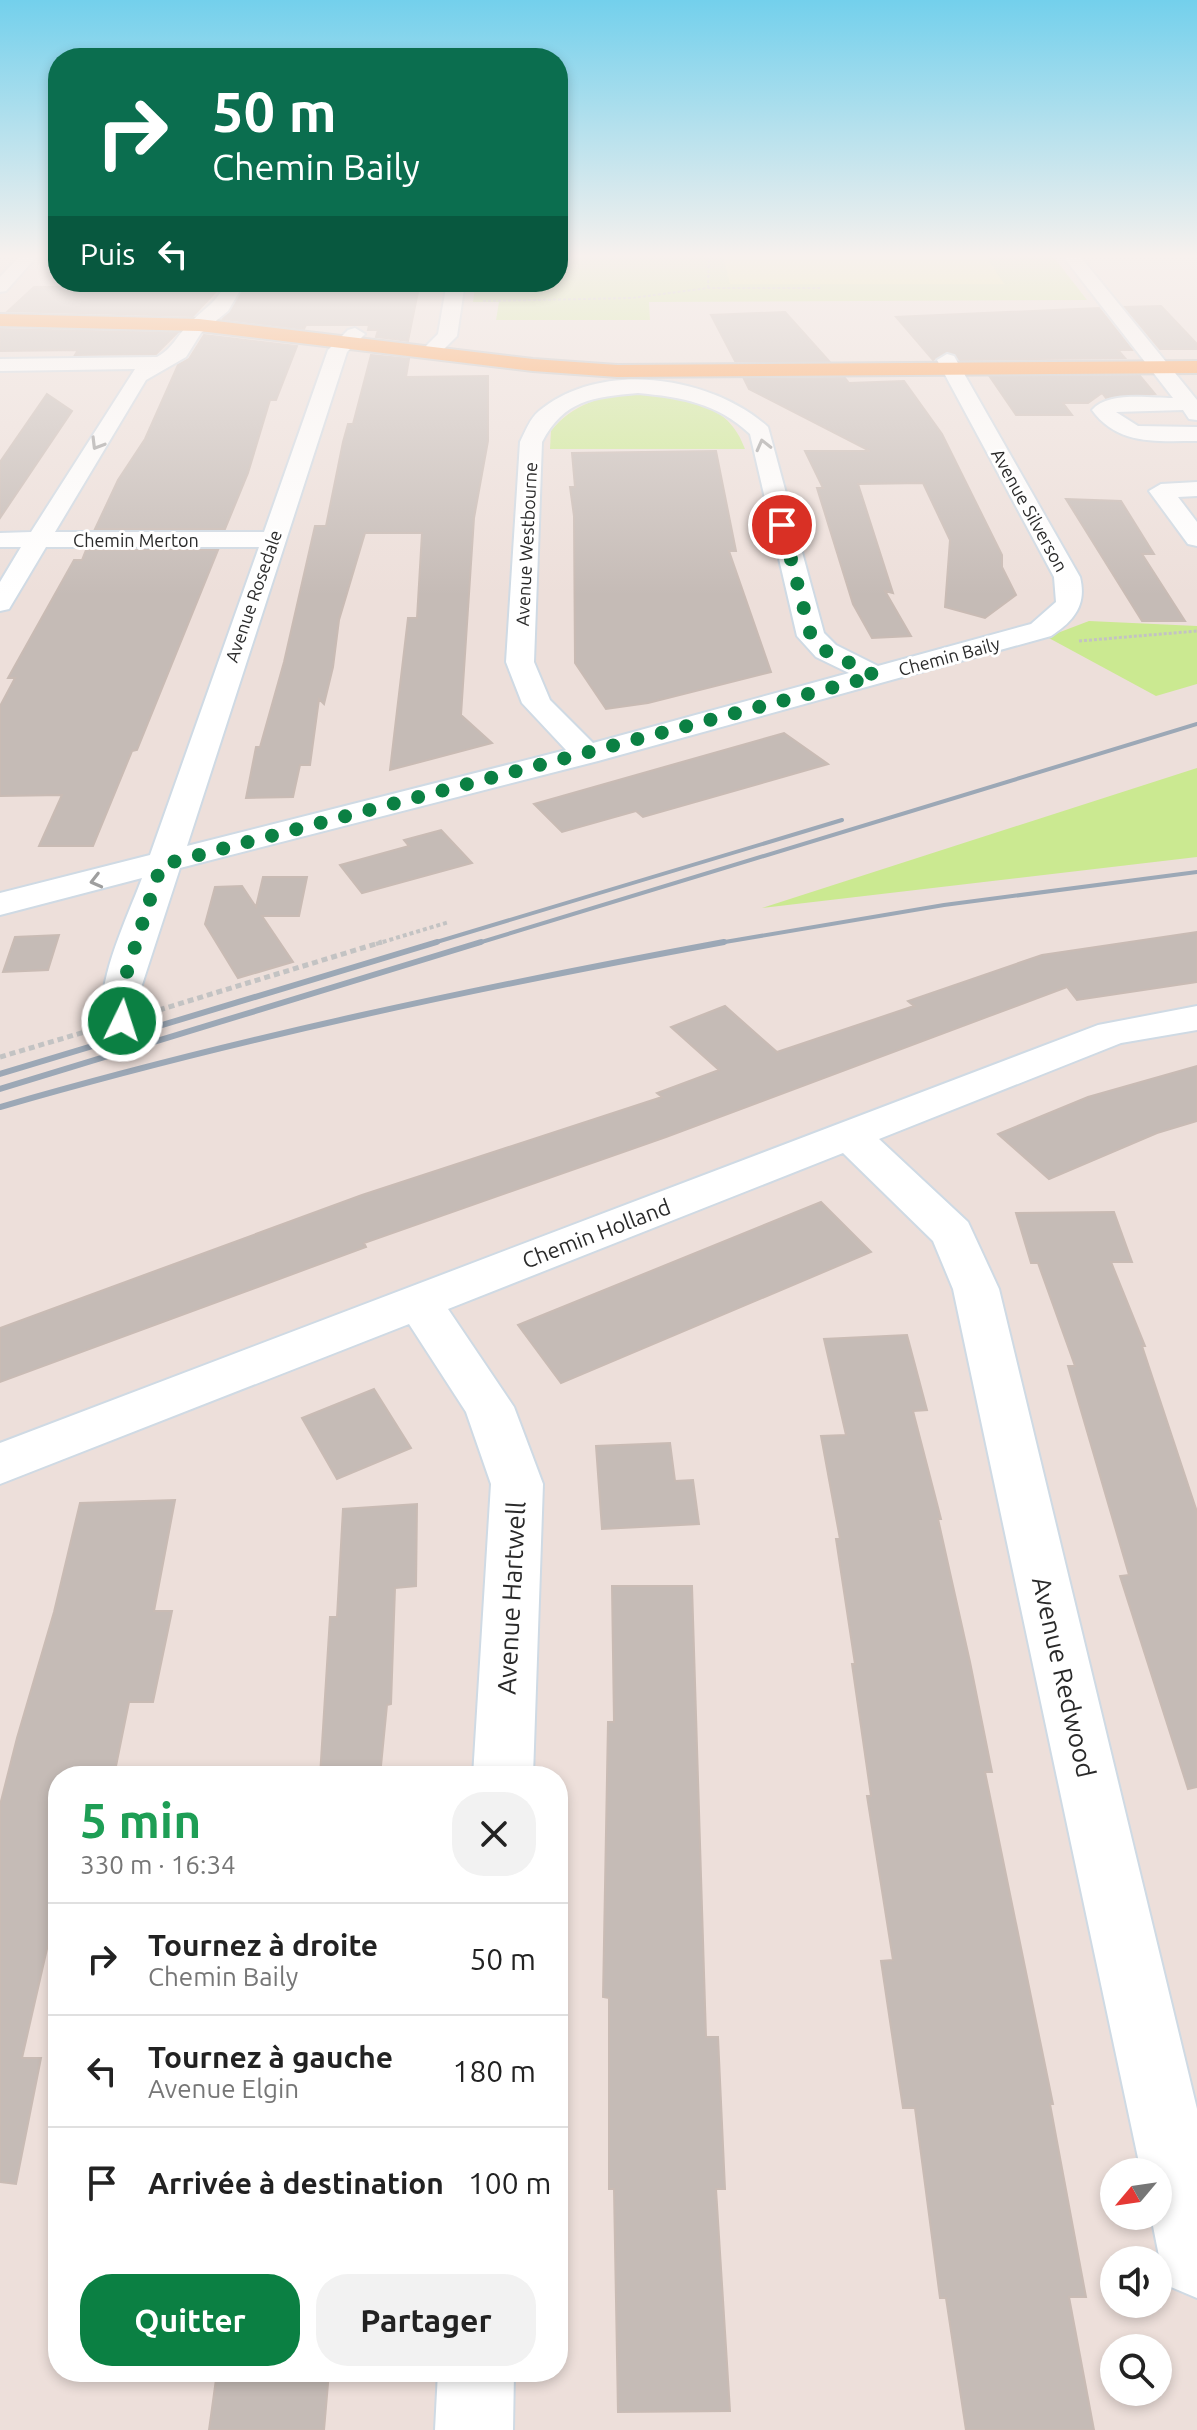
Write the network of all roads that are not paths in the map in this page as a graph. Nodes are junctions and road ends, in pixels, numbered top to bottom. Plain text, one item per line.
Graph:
1 (151, 368) edge
2 (332, 368) edge
3 (583, 368) edge
4 (808, 368) edge
5 (952, 368) edge
6 (1161, 368) edge
7 (616, 373) junction
8 (1192, 409) edge
9 (1197, 434) edge
10 (1197, 489) edge
11 (272, 539) junction
12 (1197, 539) edge
13 (0, 540) edge
14 (39, 540) junction
15 (0, 603) edge
16 (1059, 619) joint
17 (876, 676) junction
18 (587, 754) junction
19 (161, 865) junction
20 (0, 904) edge
21 (1197, 1018) edge
22 (122, 1021) road end
23 (850, 1135) junction
24 (419, 1302) junction
25 (0, 1464) edge
26 (503, 1766) edge
27 (1197, 2261) edge
28 (476, 2382) edge
29 (474, 2430) edge

1 -> 14 street
2 - 11 street, Avenue Rosedale
3 - 7 main road
4 - 7 main road
5 - 16 street, Avenue Silverson
6 - 8 street
17 -> 7 street
7 - 18 street, Avenue Westbourne
8 - 9 street
10 - 12 street
11 - 14 street, Chemin Merton
11 - 19 street, Avenue Rosedale
13 - 14 street, Chemin Merton
14 - 15 street
16 - 17 street, Chemin Baily
17 - 18 street, Chemin Baily
18 - 19 street, Chemin Baily
19 -> 20 street, Chemin Baily
19 - 22 street, Avenue Rosedale
21 - 23 street, Chemin Holland
23 - 24 street, Chemin Holland
23 - 27 street, Avenue Redwood
24 - 25 street, Chemin Holland
24 - 26 street, Avenue Hartwell
28 - 29 street

